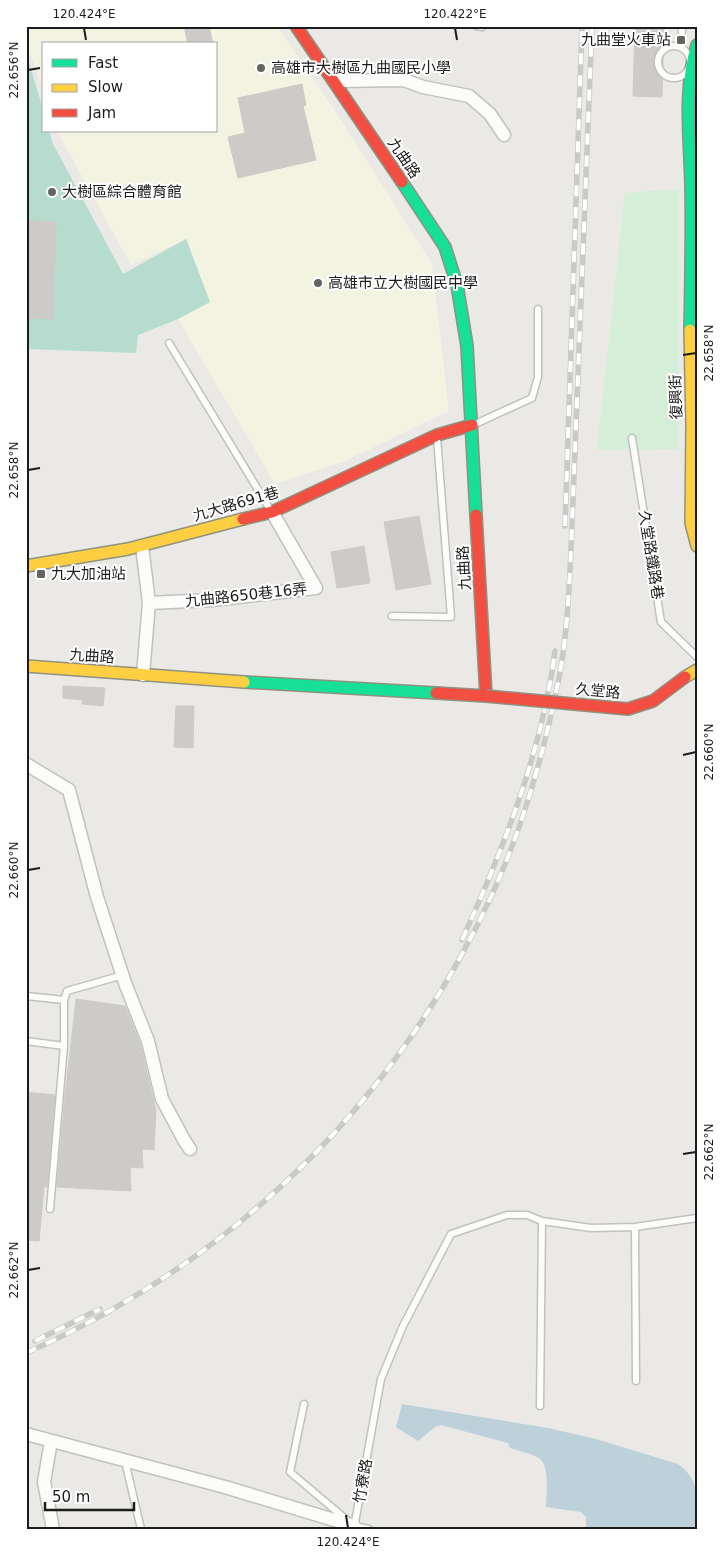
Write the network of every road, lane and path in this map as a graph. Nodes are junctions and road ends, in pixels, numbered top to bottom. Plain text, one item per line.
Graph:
1 (296, 26) edge
2 (682, 26) edge
3 (697, 45) edge
4 (681, 47) junction
5 (694, 63) edge
6 (334, 81) junction
7 (504, 135) dead end
8 (694, 246) edge
9 (538, 309) dead end
10 (169, 343) dead end
11 (472, 425) junction
12 (694, 426) edge
13 (437, 435) junction
14 (632, 438) dead end
15 (272, 512) junction
16 (142, 546) junction
17 (697, 546) edge
18 (26, 566) edge
19 (149, 603) junction
20 (392, 616) dead end
21 (697, 657) edge
22 (26, 666) edge
23 (697, 670) edge
24 (143, 675) junction
25 (486, 696) junction
26 (26, 764) edge
27 (123, 975) junction
28 (26, 996) edge
29 (64, 1000) junction
30 (26, 1041) edge
31 (64, 1046) junction
32 (190, 1149) dead end
33 (50, 1208) dead end
34 (697, 1218) edge
35 (542, 1221) junction
36 (635, 1227) junction
37 (636, 1381) dead end
38 (304, 1404) dead end
39 (540, 1406) dead end
40 (26, 1434) edge
41 (51, 1442) junction
42 (125, 1461) junction
43 (55, 1528) edge
44 (354, 1528) edge
45 (141, 1529) edge
46 (368, 1529) edge

1 - 6 street, 九曲路
2 - 4 lane
3 - 5 street, 復興街
4 - 5 lane
4 - 5 lane
5 - 8 street, 復興街
6 - 7 street
6 - 11 street, 九曲路
8 - 12 street, 復興街
9 - 11 lane
10 - 15 lane
11 - 13 street, 九大路691巷
11 - 25 street, 九曲路
12 - 17 street, 復興街
13 - 15 street, 九大路691巷
13 - 20 lane
14 - 21 lane, 久堂路鐵路巷
15 - 16 street, 九大路691巷
15 - 19 street, 九曲路650巷16弄
16 - 18 street, 九大路691巷
16 - 19 street
19 - 24 street
22 - 24 street, 九曲路
23 - 25 street, 久堂路, bridge
24 - 25 street, 九曲路
26 - 27 street
27 - 29 lane
27 - 32 street
28 - 29 lane
29 - 31 lane
30 - 31 lane
31 - 33 lane
34 - 36 lane, 竹寮路
35 - 36 lane, 竹寮路
35 - 39 lane
35 - 44 lane, 竹寮路
36 - 37 lane
38 - 44 lane
40 - 41 street, 竹寮路
41 - 42 street, 竹寮路
41 - 43 street
42 - 44 street, 竹寮路
42 - 45 lane
44 - 46 lane

